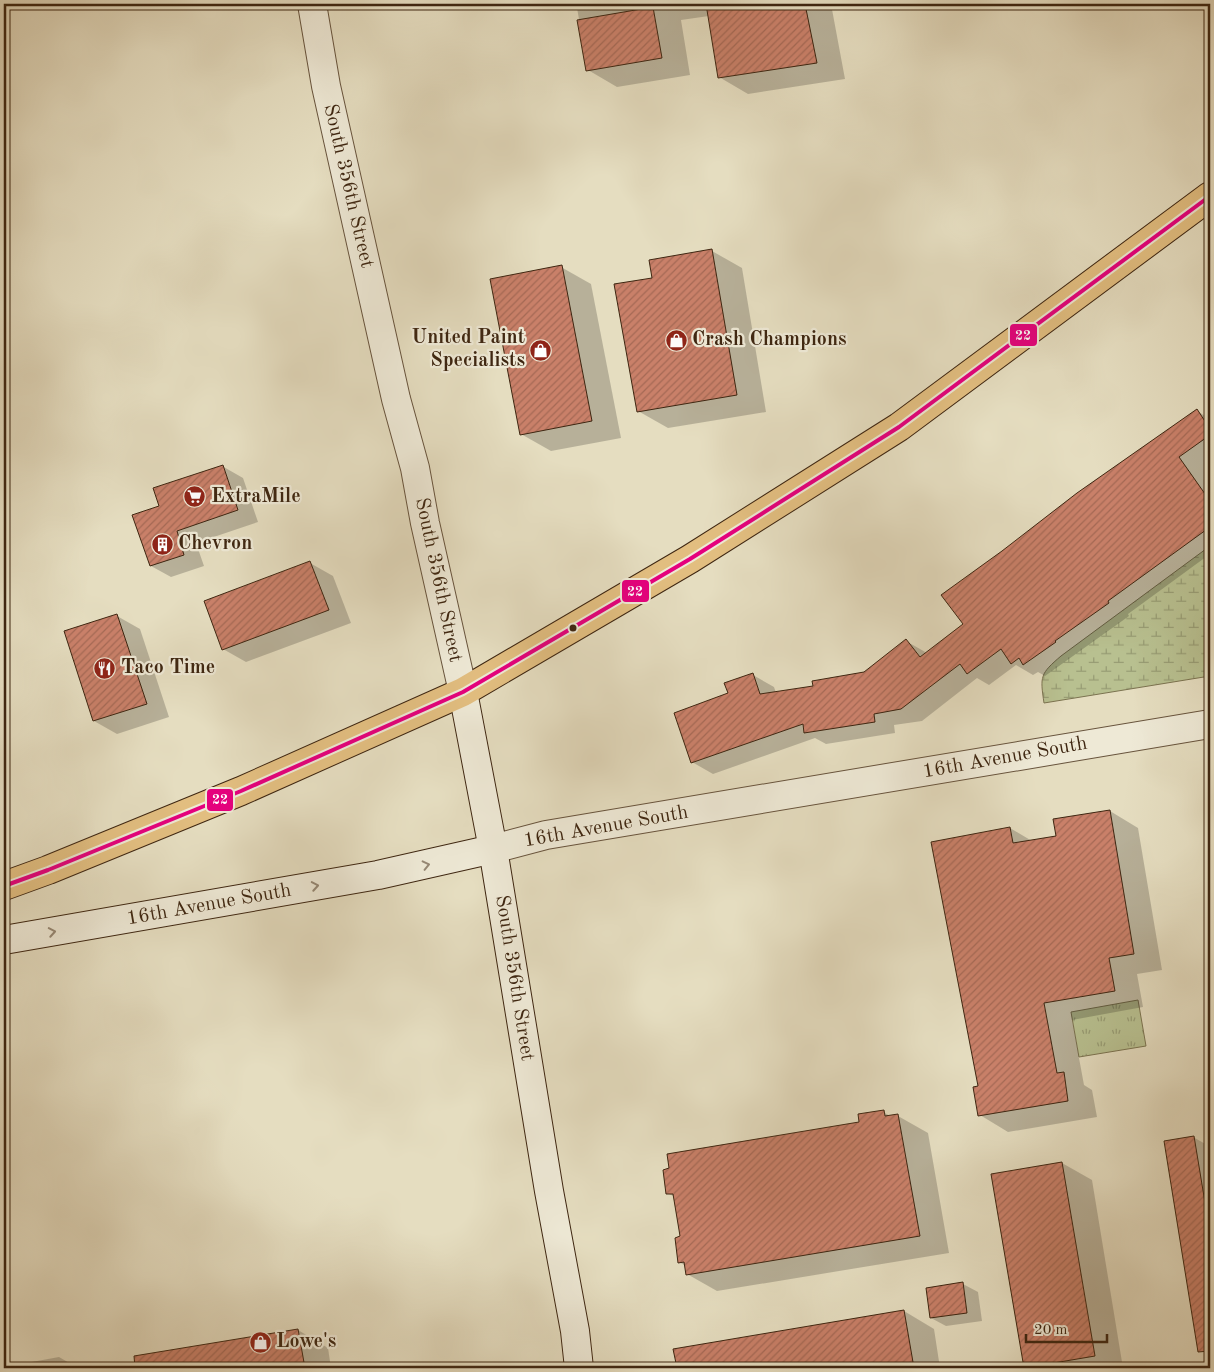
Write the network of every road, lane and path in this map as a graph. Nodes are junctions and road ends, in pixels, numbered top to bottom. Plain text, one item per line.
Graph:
1 (312, 4) edge
2 (1210, 196) edge
3 (463, 692) junction
4 (1210, 724) edge
5 (493, 850) junction
6 (4, 886) edge
7 (4, 940) edge
8 (579, 1368) edge

1 - 3 street, South 356th Street
2 - 3 main road
3 - 5 street, South 356th Street
3 - 6 main road
4 - 5 street, 16th Avenue South
7 -> 5 street, 16th Avenue South
5 - 8 street, South 356th Street

